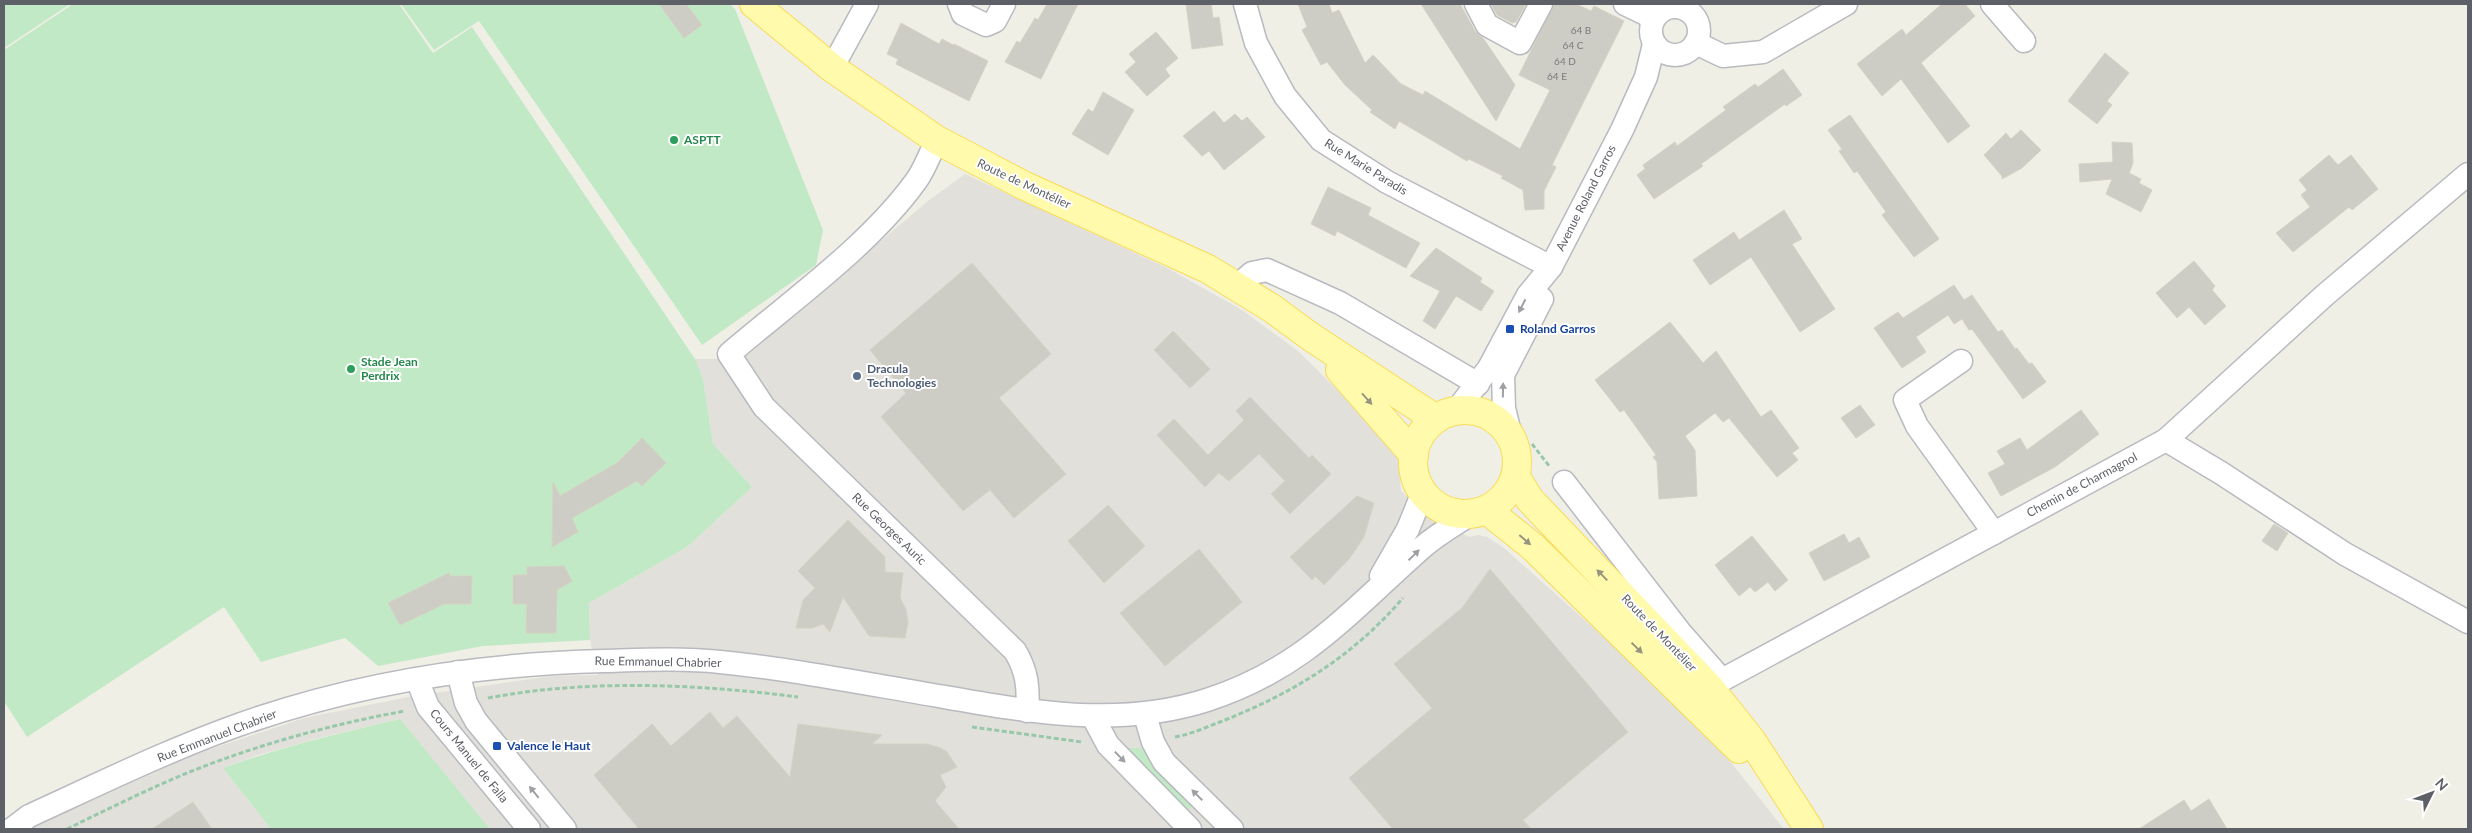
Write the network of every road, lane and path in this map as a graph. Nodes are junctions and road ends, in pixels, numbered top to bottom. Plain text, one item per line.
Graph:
1 (754, 4) edge
2 (867, 4) edge
3 (960, 4) edge
4 (1004, 4) edge
5 (1245, 4) edge
6 (1476, 4) edge
7 (1541, 4) edge
8 (1625, 4) edge
9 (1846, 4) edge
10 (1992, 4) edge
11 (1666, 9) edge
12 (1696, 10) edge
13 (2024, 41) dead end
14 (1696, 43) junction
15 (1663, 49) junction
16 (832, 68) junction
17 (937, 140) junction
18 (2468, 174) edge
19 (1551, 267) junction
20 (1238, 286) junction
21 (1311, 337) junction
22 (1962, 361) dead end
23 (1478, 384) junction
24 (1446, 415) junction
25 (1511, 437) junction
26 (2166, 440) junction
27 (1414, 455) junction
28 (1516, 476) junction
29 (1564, 482) dead end
30 (1423, 492) junction
31 (1478, 512) junction
32 (1994, 533) junction
33 (1366, 600) junction
34 (2468, 622) edge
35 (458, 672) junction
36 (417, 679) junction
37 (1705, 687) junction
38 (1027, 711) junction
39 (1144, 715) junction
40 (1093, 717) junction
41 (4, 814) edge
42 (20, 823) edge
43 (529, 829) edge
44 (565, 829) edge
45 (1190, 829) edge
46 (1232, 829) edge
47 (1810, 829) edge

1 - 16 main road, Route de Montélier
2 - 16 street
3 - 4 street
5 - 19 street, Rue Marie Paradis
6 - 7 street
8 - 11 street
9 - 14 street
10 - 13 street
11 - 12 street
11 - 15 street
12 - 14 street
14 - 15 street
15 - 19 street, Avenue Roland Garros
16 - 17 main road, Route de Montélier
17 - 20 main road, Route de Montélier
17 - 38 street, Rue Georges Auric
18 - 26 street, Chemin de Charmagnol
19 -> 23 street, Avenue Roland Garros
25 -> 19 street, Avenue Roland Garros
20 - 21 main road, Route de Montélier
20 - 23 street
21 - 24 main road, Route de Montélier
21 -> 27 main road, Route de Montélier
22 - 32 street
23 - 24 street, Avenue Roland Garros
24 - 25 main road, Route de Montélier
24 - 27 main road
25 - 28 main road, Route de Montélier
26 - 32 street, Chemin de Charmagnol
26 - 34 street
27 - 30 main road, Route de Montélier
28 - 31 main road
37 -> 28 main road, Route de Montélier
29 - 37 street
30 - 31 main road, Route de Montélier
30 - 33 street, Rue Emmanuel Chabrier
33 -> 31 street, Rue Emmanuel Chabrier
31 -> 37 main road, Route de Montélier
32 - 37 street, Chemin de Charmagnol
33 - 39 street, Rue Emmanuel Chabrier
35 - 36 street, Rue Emmanuel Chabrier
35 - 38 street, Rue Emmanuel Chabrier
44 -> 35 street
36 - 42 street, Rue Emmanuel Chabrier
36 - 43 street, Cours Manuel de Falla
37 - 47 main road, Route de Montélier
38 - 40 street, Rue Emmanuel Chabrier
39 - 40 street, Rue Emmanuel Chabrier
46 -> 39 street
40 -> 45 street
41 - 42 street, Rue Emmanuel Chabrier

